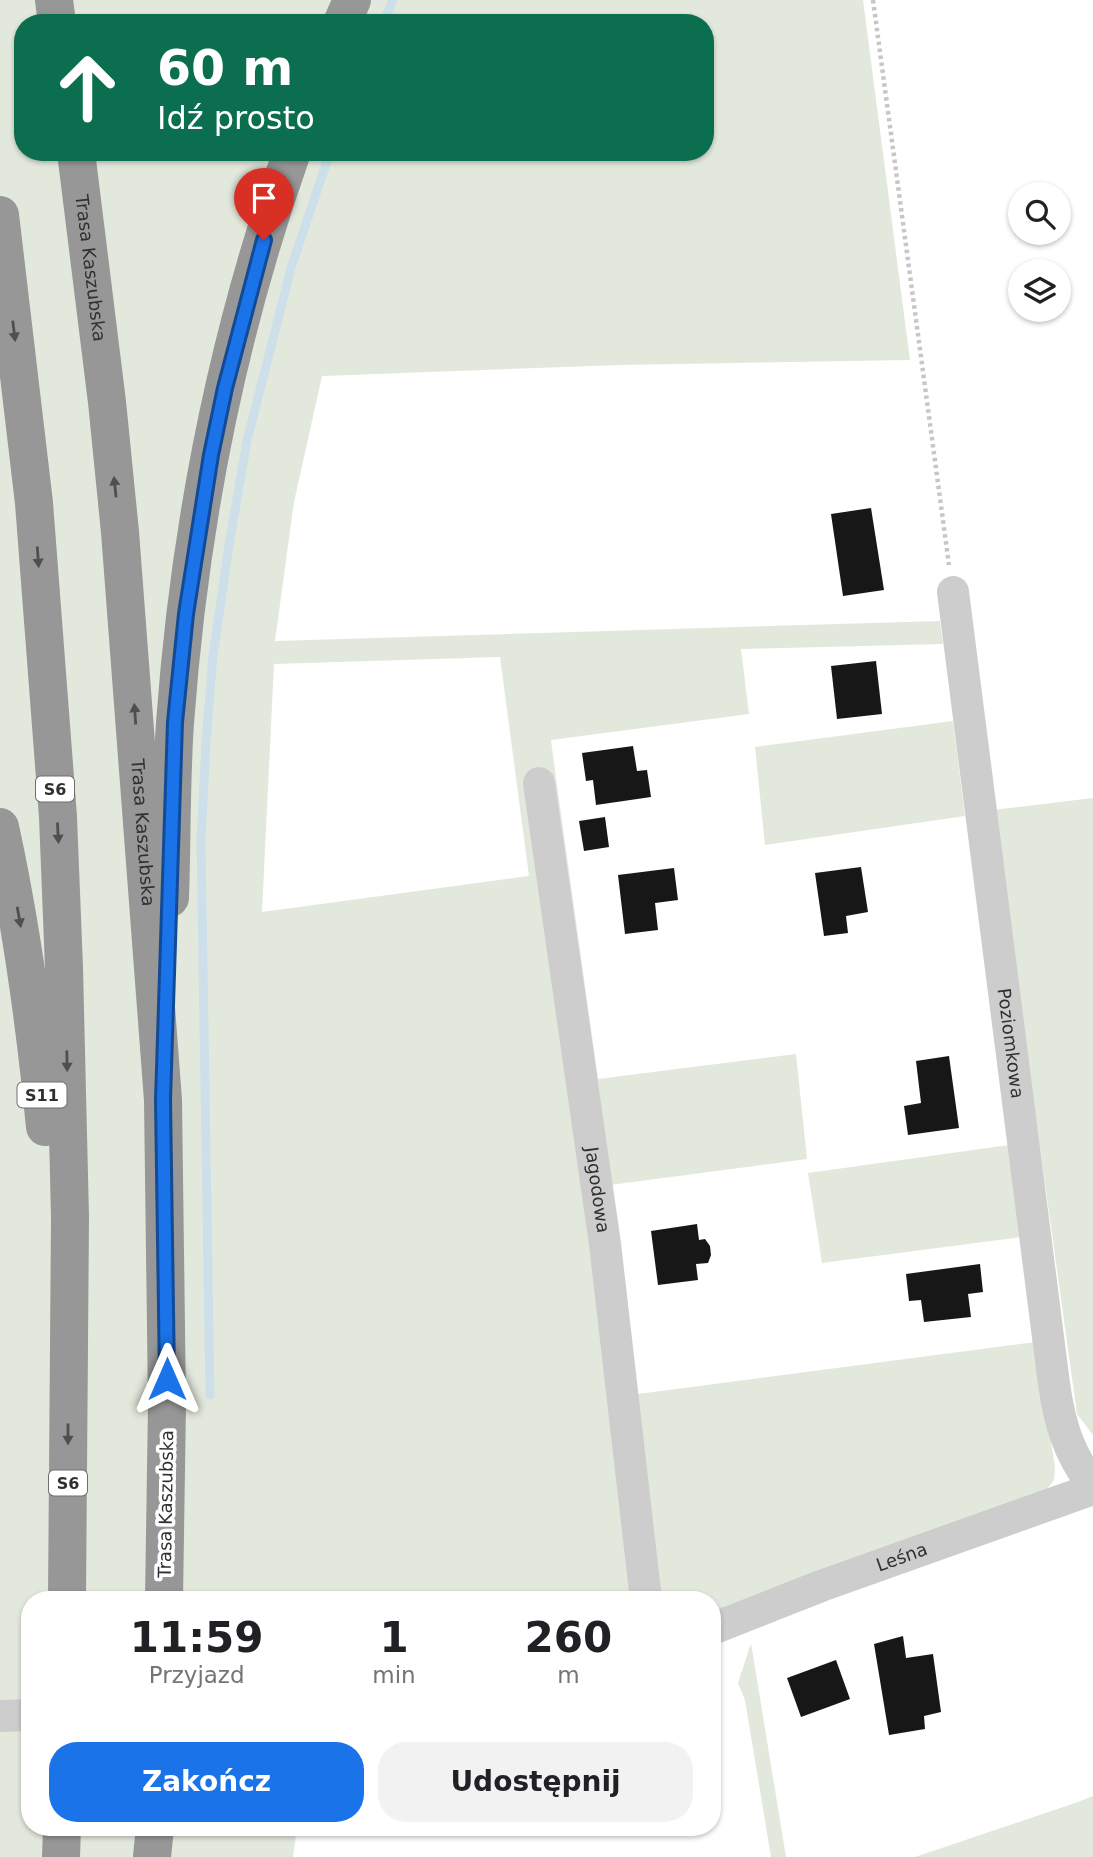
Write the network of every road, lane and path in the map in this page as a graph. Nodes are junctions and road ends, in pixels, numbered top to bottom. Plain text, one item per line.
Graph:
1 (873, 0) edge
2 (77, 161) edge
3 (289, 161) edge
4 (0, 215) edge
5 (953, 592) joint
6 (539, 783) dead end
7 (0, 827) edge
8 (163, 1100) junction
9 (68, 1366) junction
10 (1093, 1487) edge
11 (67, 1591) edge
12 (164, 1591) edge
13 (645, 1591) edge
14 (721, 1625) edge
15 (21, 1715) edge
16 (0, 1716) edge
17 (62, 1836) edge
18 (154, 1836) edge
19 (61, 1857) edge
20 (152, 1857) edge

1 - 5 path
8 -> 2 highway, Trasa Kaszubska
3 - 8 highway
4 -> 9 highway, S6
5 - 10 street, Poziomkowa
6 - 13 street, Jagodowa
7 -> 9 highway, S11
8 - 12 highway, Trasa Kaszubska
9 -> 11 highway, S6
10 - 14 street, Leśna
15 - 16 street
17 - 19 highway
18 - 20 highway

